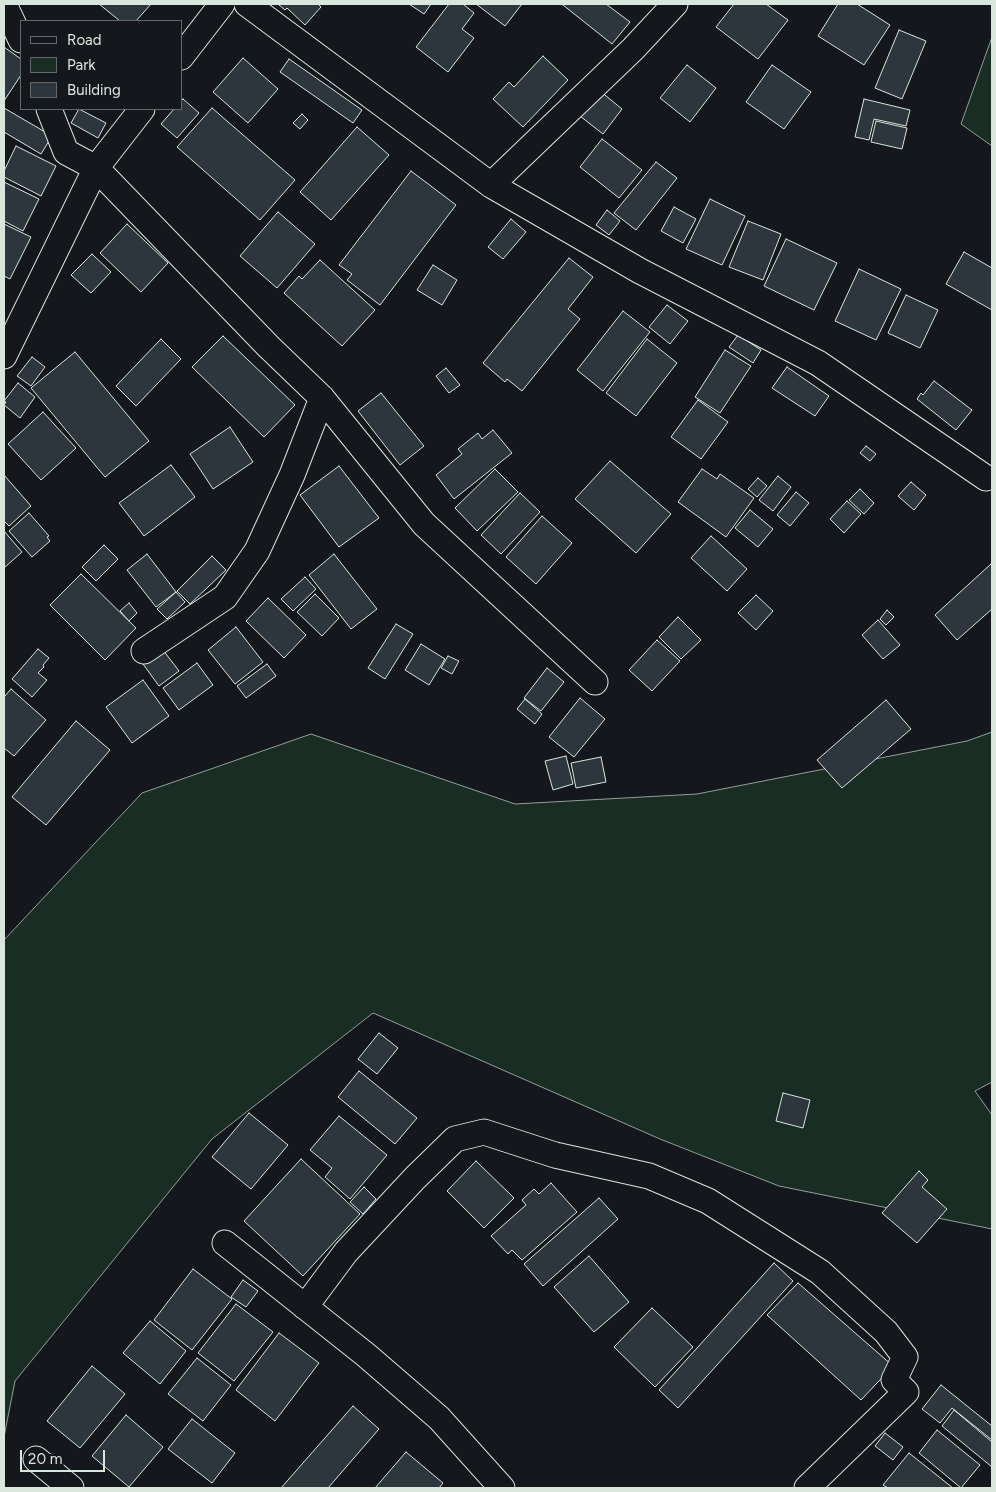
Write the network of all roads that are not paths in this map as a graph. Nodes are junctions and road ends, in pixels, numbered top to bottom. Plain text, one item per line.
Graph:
1 (4, 4) edge
2 (222, 4) edge
3 (247, 4) edge
4 (675, 4) edge
5 (20, 37) edge
6 (182, 56) edge
7 (49, 110) edge
8 (141, 110) edge
9 (96, 168) junction
10 (491, 185) junction
11 (4, 356) edge
12 (322, 398) junction
13 (986, 478) dead end
14 (144, 651) dead end
15 (596, 682) dead end
16 (225, 1243) dead end
17 (304, 1307) junction
18 (36, 1459) dead end
19 (71, 1488) edge
20 (502, 1488) edge
21 (807, 1488) edge

1 - 5 street
2 - 6 street
3 - 10 street
4 - 10 street
7 - 9 street
8 - 9 street
9 - 11 street
9 - 12 street
10 - 13 street
12 - 14 street
12 - 15 street
16 - 17 street
17 - 20 street
17 - 21 street
18 - 19 street

